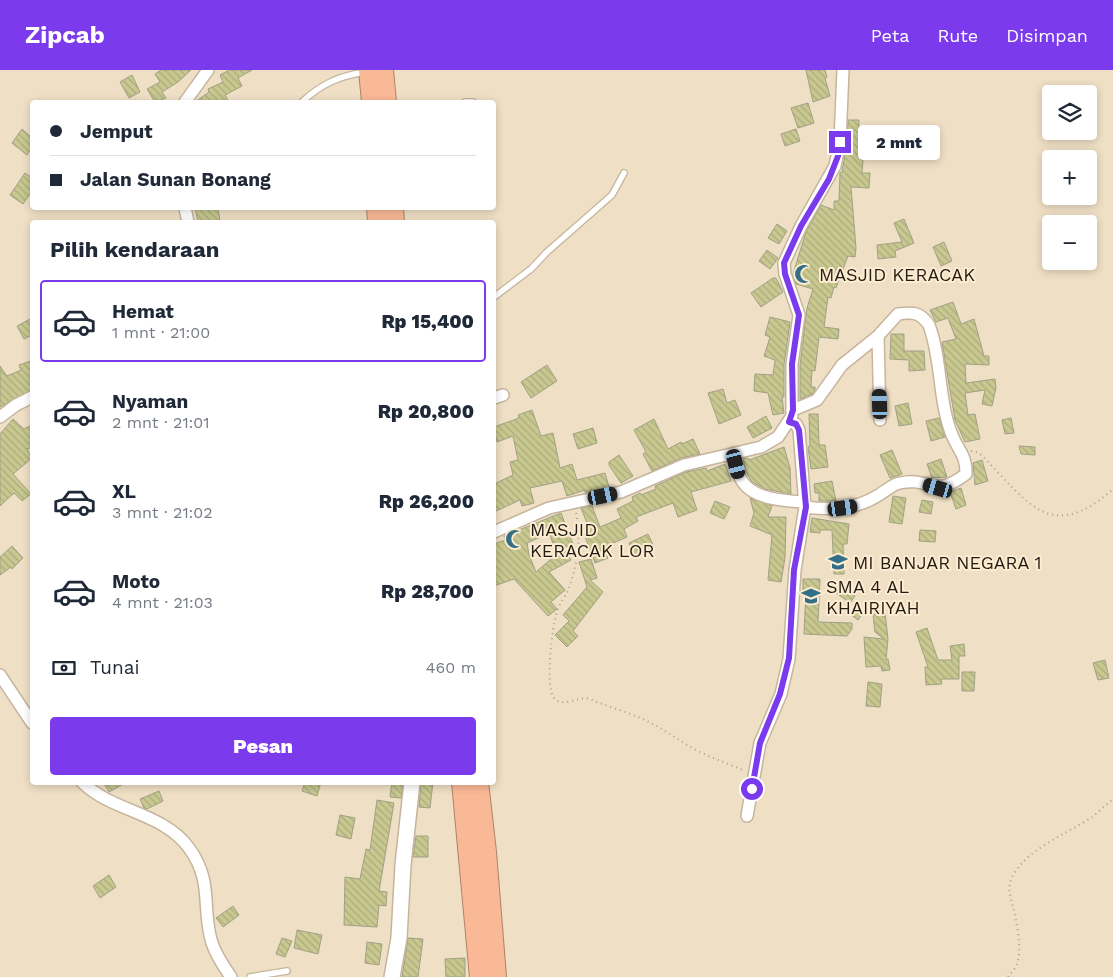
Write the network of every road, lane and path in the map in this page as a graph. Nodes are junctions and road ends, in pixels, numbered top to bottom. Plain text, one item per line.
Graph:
1 (208, 70) edge
2 (374, 70) edge
3 (843, 70) edge
4 (186, 100) edge
5 (304, 100) edge
6 (372, 100) edge
7 (385, 100) edge
8 (624, 173) dead end
9 (496, 295) edge
10 (878, 336) junction
11 (30, 397) edge
12 (793, 410) junction
13 (0, 417) edge
14 (880, 420) dead end
15 (789, 422) junction
16 (963, 452) junction
17 (734, 454) junction
18 (1113, 489) edge
19 (574, 501) junction
20 (805, 504) junction
21 (496, 531) edge
22 (0, 675) edge
23 (30, 719) edge
24 (754, 775) junction
25 (87, 785) edge
26 (412, 785) edge
27 (462, 785) edge
28 (478, 785) edge
29 (1113, 799) edge
30 (747, 816) dead end
31 (488, 970) edge
32 (287, 971) dead end
33 (230, 977) edge
34 (250, 977) edge
35 (392, 977) edge
36 (1008, 977) edge

1 - 4 street
2 - 5 lane
2 - 6 highway
2 - 7 highway
3 - 12 street
8 - 9 lane
10 - 12 street
10 - 14 street
10 - 16 street
11 - 13 street
12 - 15 street
15 - 17 street
15 - 20 street
16 - 18 path
16 - 20 street
17 - 19 street
17 - 20 street
19 - 21 street
19 - 24 path
20 - 24 street
22 - 23 street
24 - 30 street
25 - 33 street
26 - 35 street
27 - 31 highway
28 - 31 highway
29 - 36 path
32 - 34 lane

